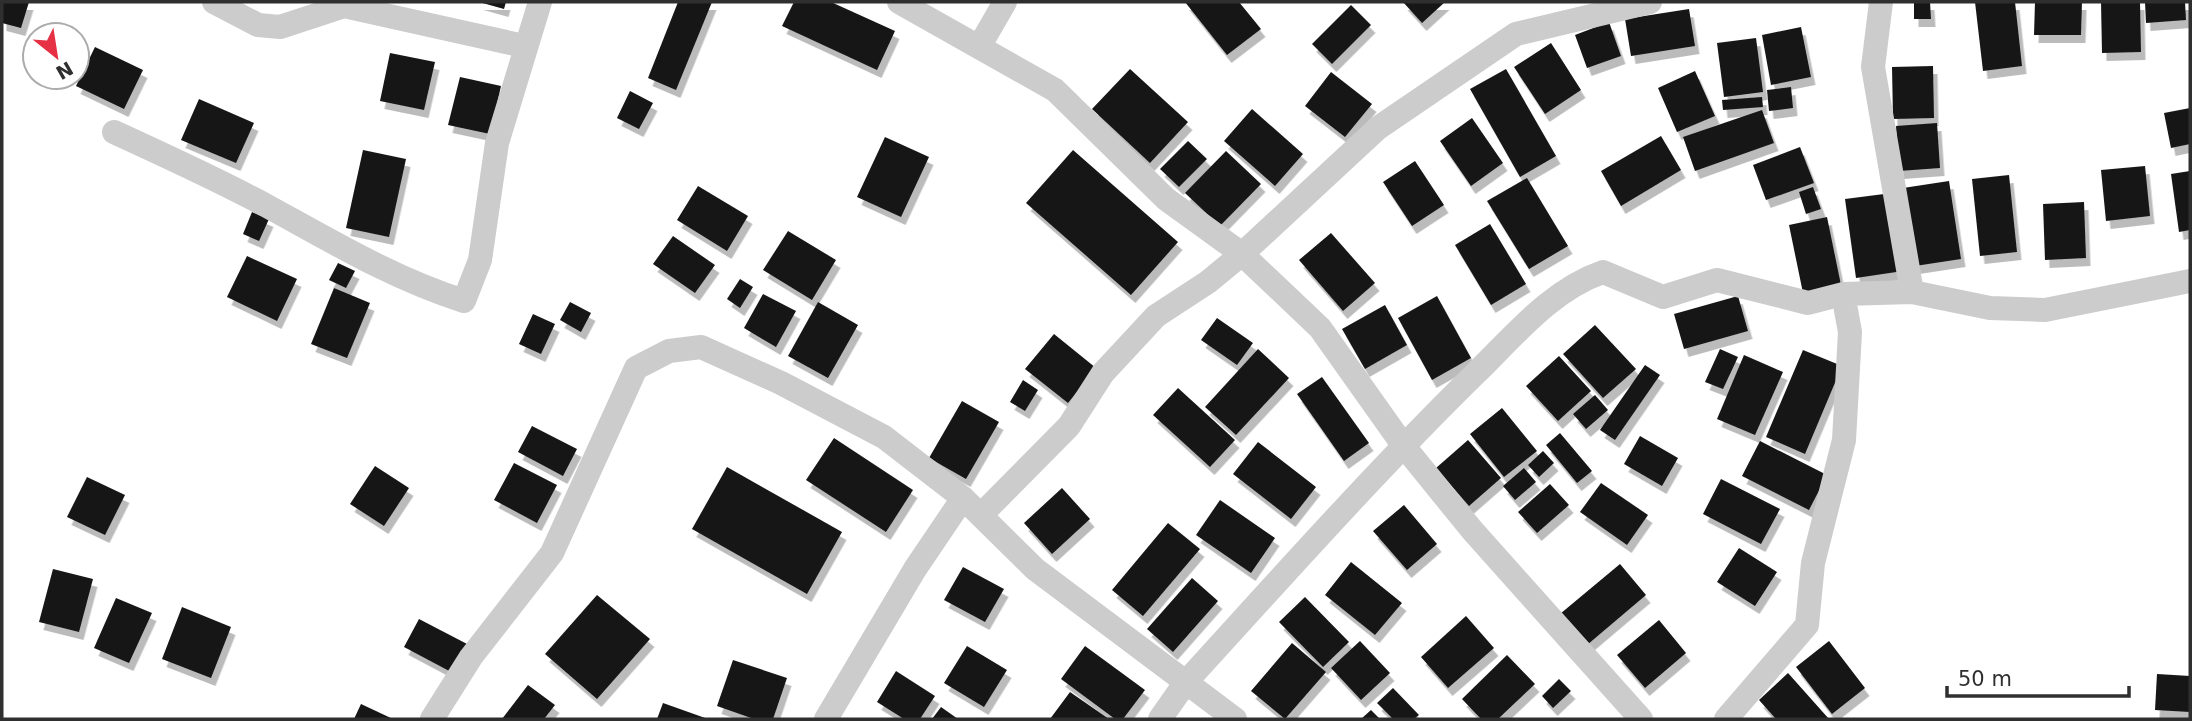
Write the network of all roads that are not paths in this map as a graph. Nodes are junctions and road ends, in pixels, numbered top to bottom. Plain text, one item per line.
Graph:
1 (215, 2) edge
2 (540, 2) edge
3 (899, 2) edge
4 (1005, 2) edge
5 (1650, 2) edge
6 (1881, 2) edge
7 (524, 46) junction
8 (979, 47) junction
9 (114, 132) dead end
10 (1242, 254) junction
11 (2190, 281) edge
12 (1912, 292) junction
13 (1843, 294) junction
14 (1403, 445) junction
15 (963, 498) junction
16 (981, 515) junction
17 (1186, 682) junction
18 (432, 719) edge
19 (826, 719) edge
20 (1160, 719) edge
21 (1235, 719) edge
22 (1641, 719) edge
23 (1726, 719) edge

1 - 7 street
2 - 7 street
3 - 8 street
4 - 8 street
5 - 10 street
6 - 12 street
7 - 9 street
8 - 10 street
10 - 14 street
10 - 16 street
11 - 12 street
12 - 13 street
13 - 14 street
13 - 23 street
14 - 17 street
14 - 22 street
15 - 16 street
15 - 18 street
15 - 19 street
16 - 17 street
17 - 20 street
17 - 21 street

